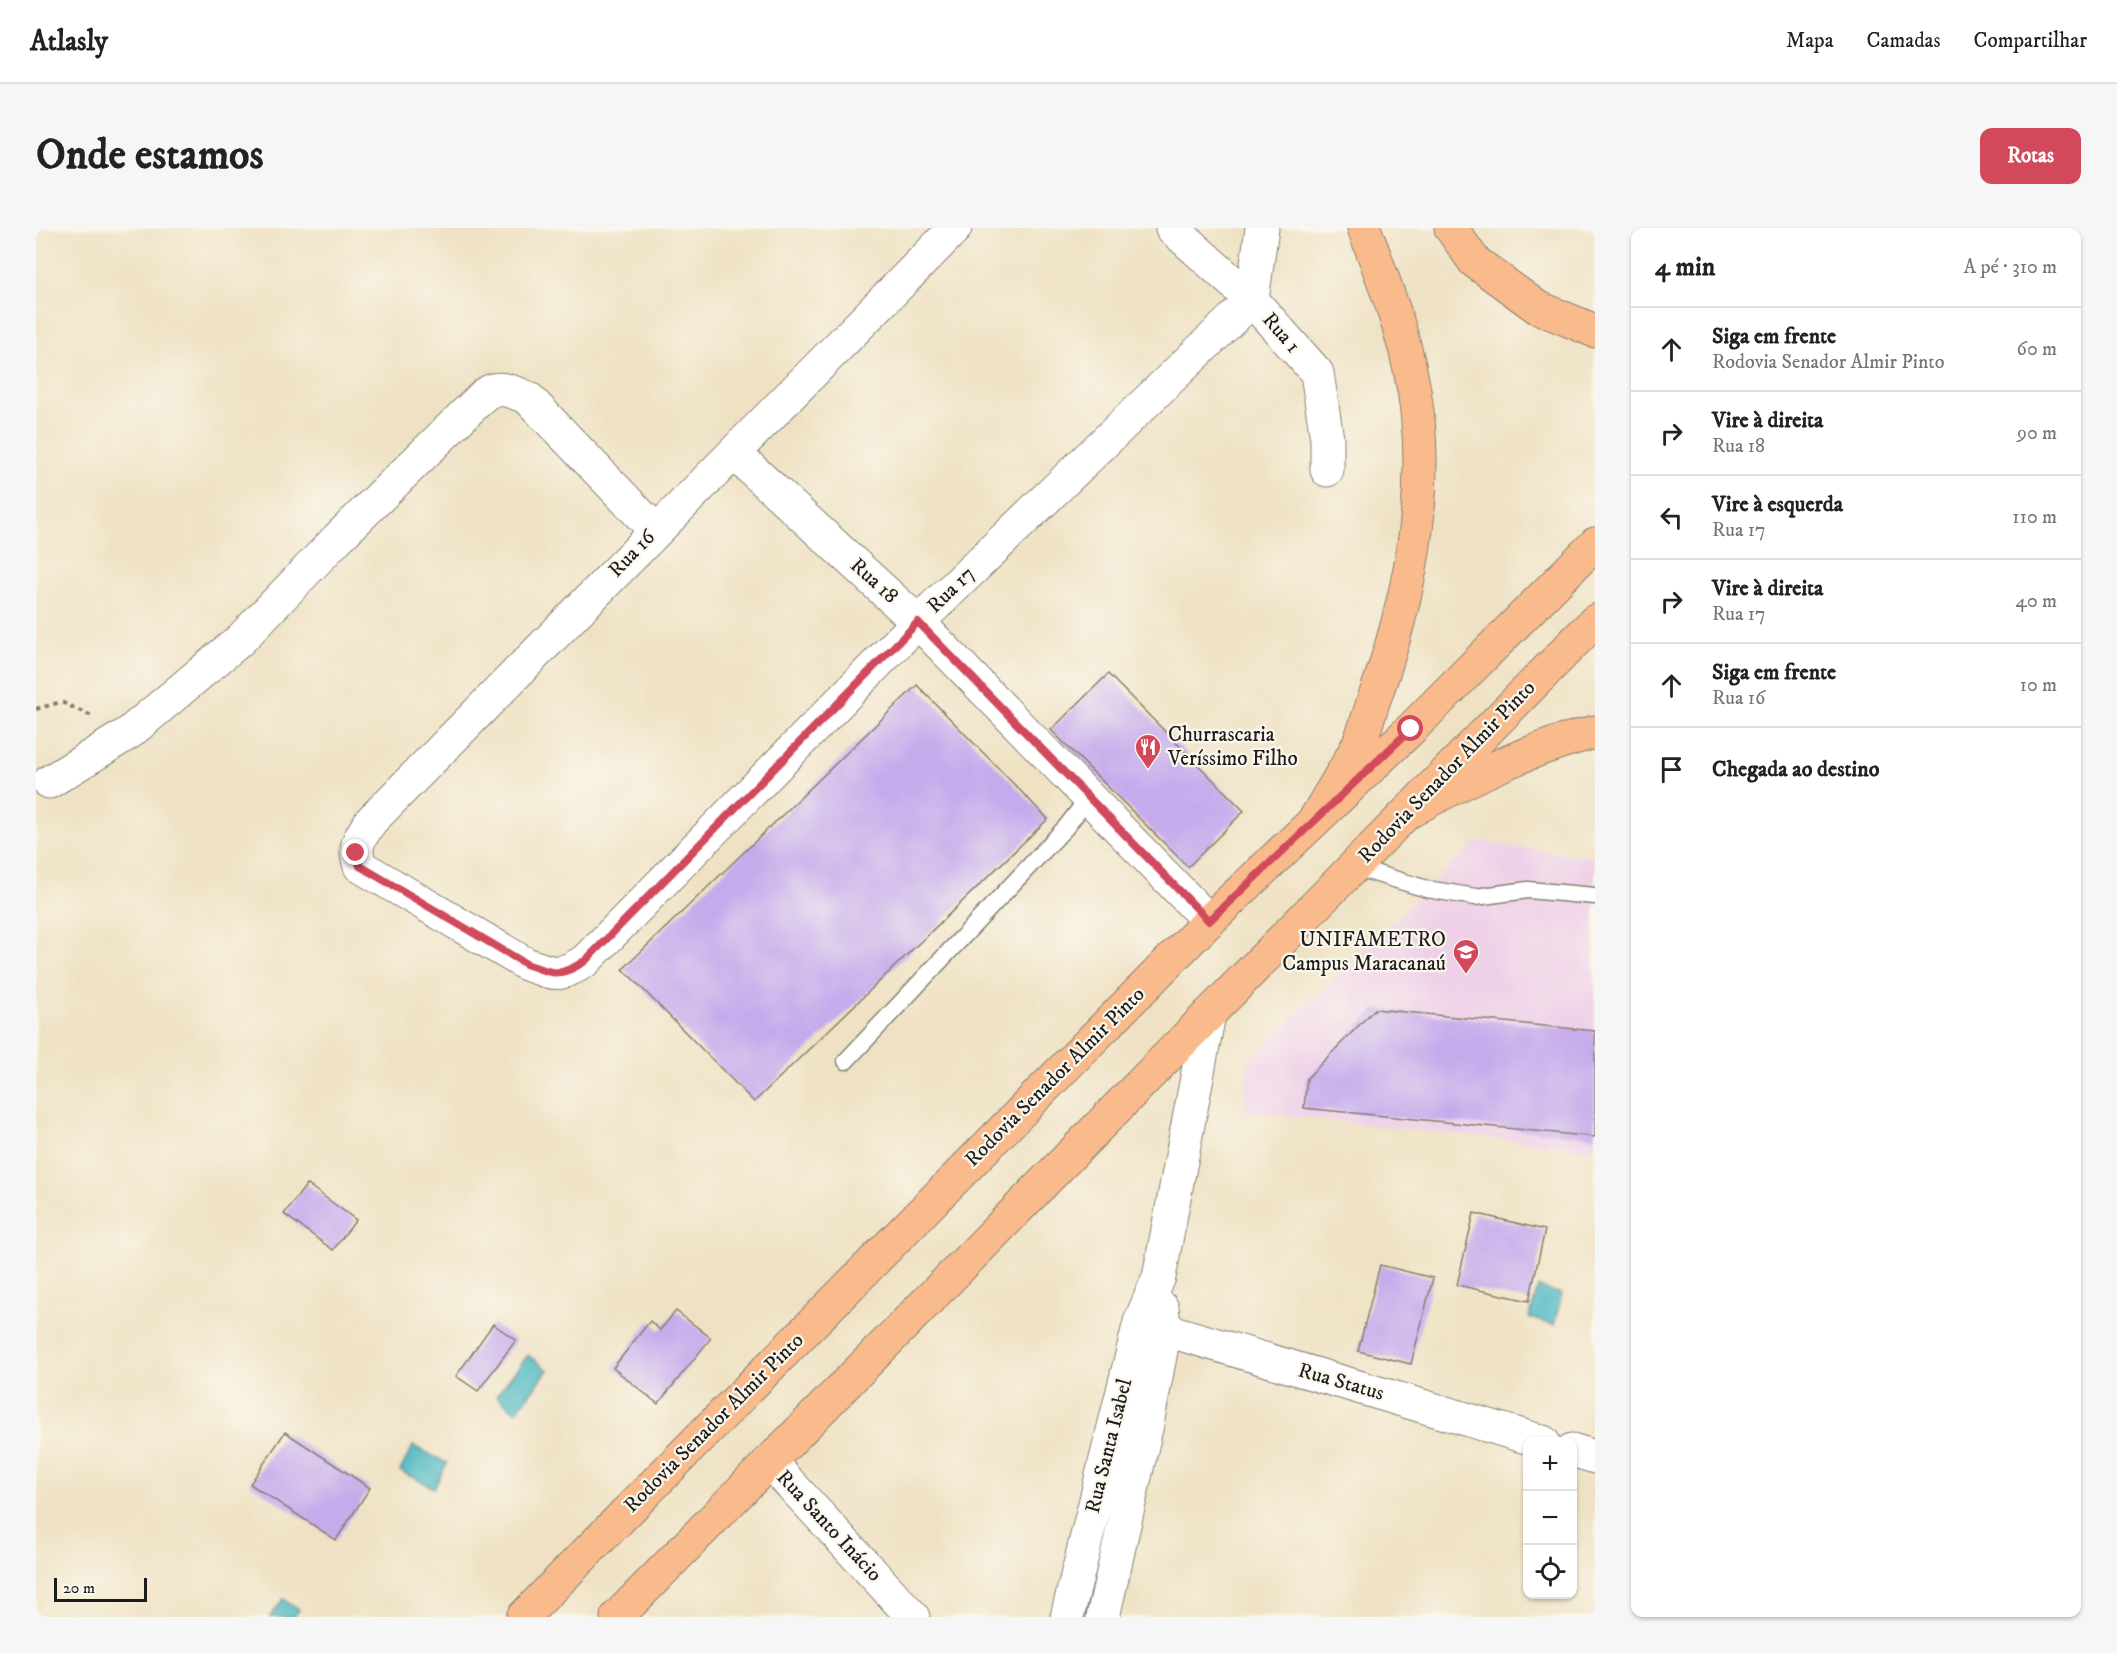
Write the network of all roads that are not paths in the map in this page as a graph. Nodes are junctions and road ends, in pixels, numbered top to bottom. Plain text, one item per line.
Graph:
1 (955, 228) edge
2 (1172, 228) edge
3 (1262, 228) edge
4 (1364, 228) edge
5 (1450, 228) edge
6 (1252, 300) junction
7 (1595, 331) edge
8 (734, 453) junction
9 (1327, 470) dead end
10 (655, 530) junction
11 (1595, 544) edge
12 (1595, 621) edge
13 (918, 622) junction
14 (1595, 732) edge
15 (49, 782) dead end
16 (1089, 797) junction
17 (1407, 813) junction
18 (1314, 821) junction
19 (1354, 867) junction
20 (391, 884) joint
21 (1595, 896) edge
22 (1209, 921) junction
23 (1209, 1014) junction
24 (846, 1061) dead end
25 (1152, 1326) junction
26 (1526, 1437) edge
27 (1577, 1452) edge
28 (1595, 1457) edge
29 (769, 1461) junction
30 (523, 1617) edge
31 (617, 1617) edge
32 (913, 1617) edge
33 (1067, 1617) edge
34 (1103, 1617) edge

1 - 8 street, Rua 16
2 - 6 street, Rua 1
3 - 6 street
4 - 18 main road
5 - 7 main road
6 - 9 street, Rua 1
6 - 13 street, Rua 17
8 - 10 street, Rua 16
8 - 13 street, Rua 18
10 - 15 street
10 - 20 street, Rua 16
11 - 18 main road, Rodovia Senador Almir Pinto
12 - 17 main road, Rodovia Senador Almir Pinto
13 - 16 street, Rua 18
13 - 20 street, Rua 17
14 - 17 main road
16 - 22 street, Rua 18
16 - 24 lane
17 - 19 main road, Rodovia Senador Almir Pinto
18 - 22 main road, Rodovia Senador Almir Pinto
19 - 21 lane
19 - 23 main road, Rodovia Senador Almir Pinto
22 - 30 main road, Rodovia Senador Almir Pinto
23 - 25 street, Rua Santa Isabel
23 - 29 main road, Rodovia Senador Almir Pinto
25 - 26 street, Rua Status
25 - 33 street, Rua Santa Isabel
25 - 34 street, Rua Santa Isabel
27 - 28 street
29 - 31 main road, Rodovia Senador Almir Pinto
29 - 32 street, Rua Santo Inácio

